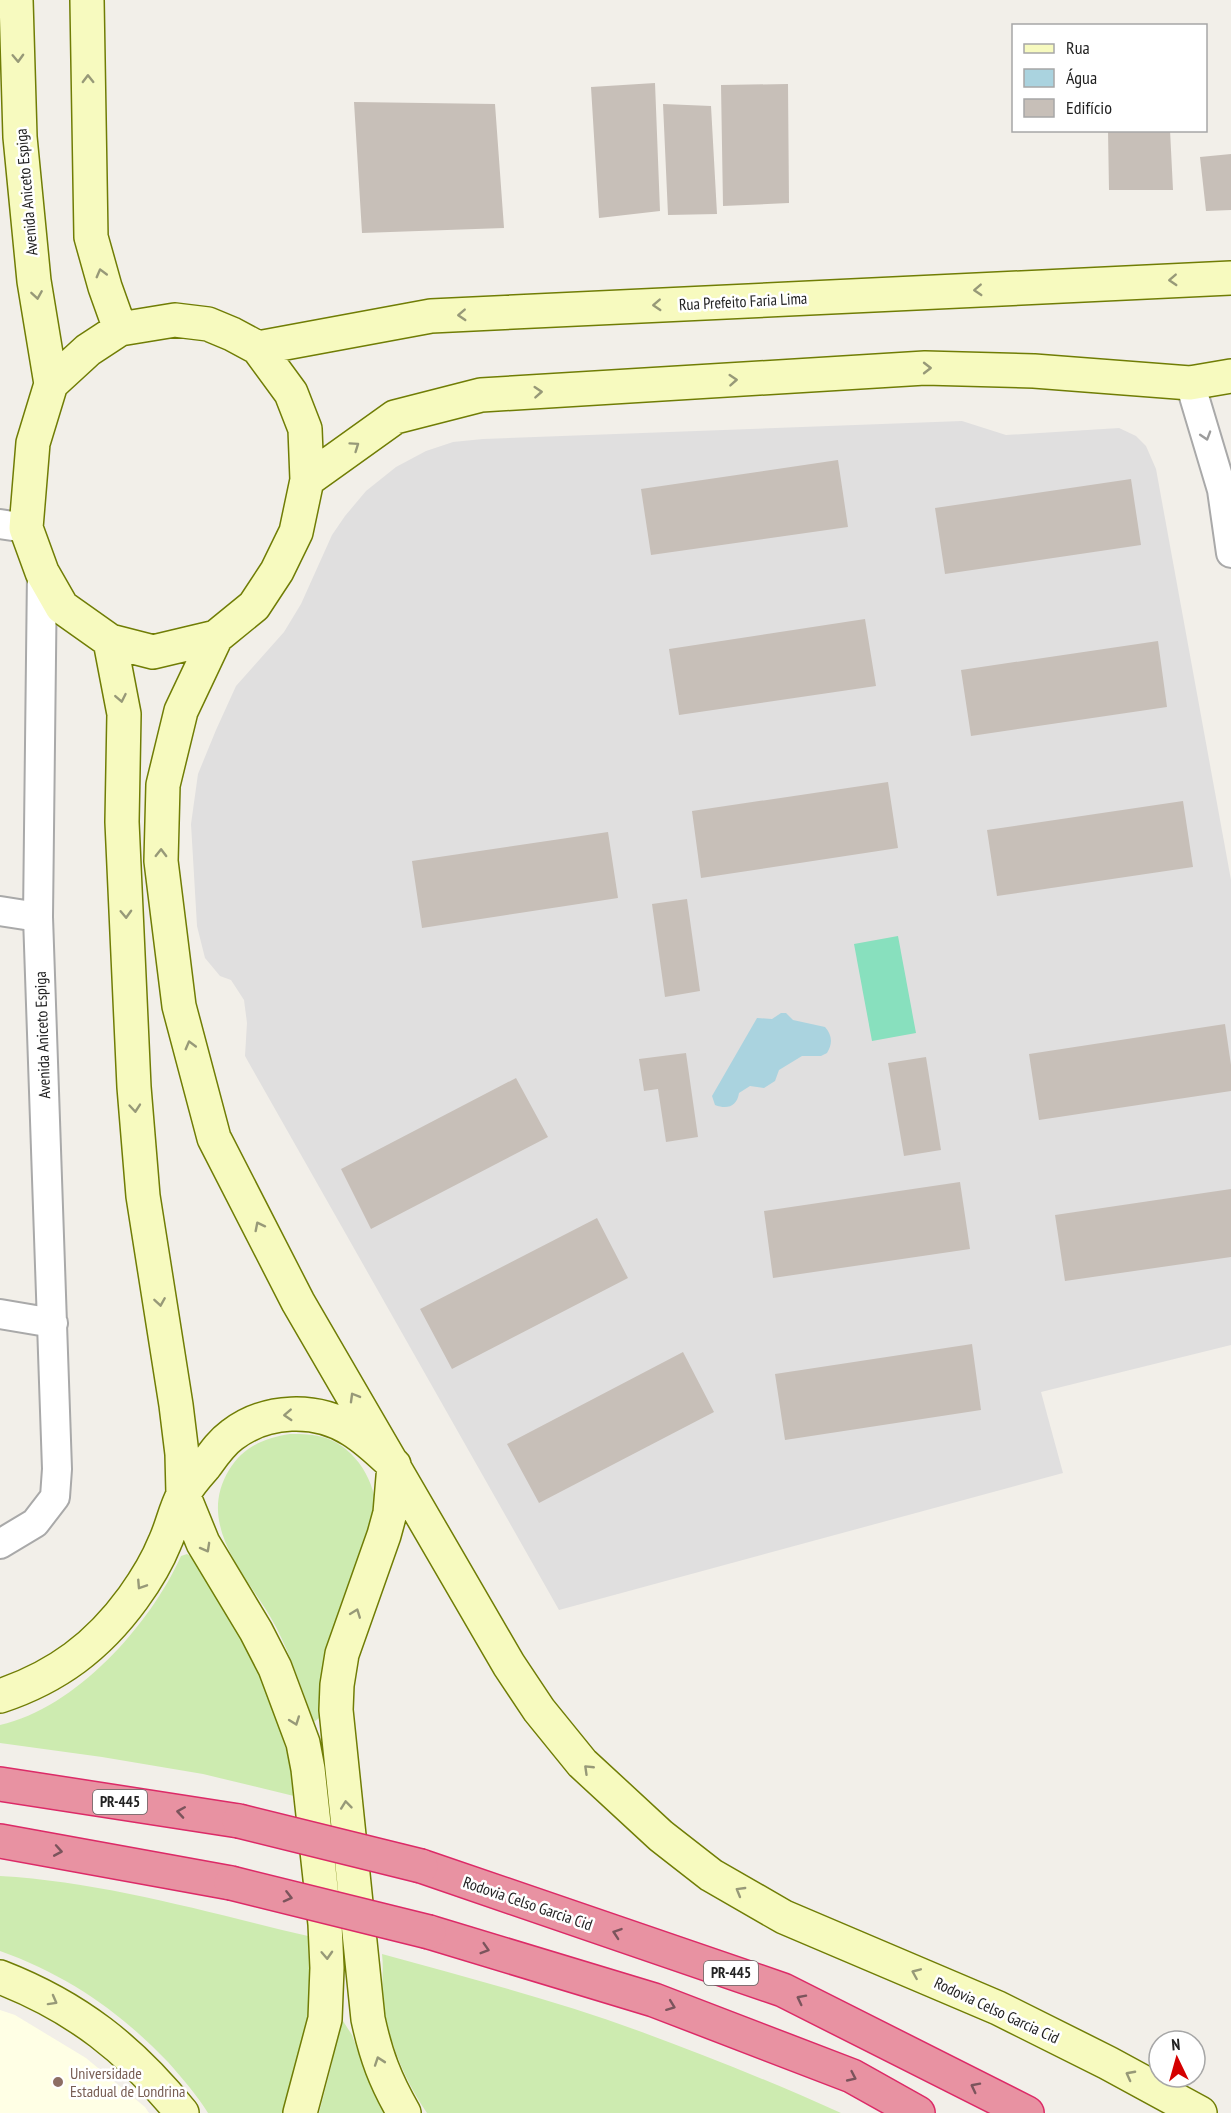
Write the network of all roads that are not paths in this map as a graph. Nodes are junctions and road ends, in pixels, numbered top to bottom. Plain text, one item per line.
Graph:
1 (16, 0) edge
2 (87, 0) edge
3 (10, 135) edge
4 (1231, 278) edge
5 (120, 329) junction
6 (258, 348) junction
7 (1231, 376) edge
8 (1190, 383) junction
9 (51, 384) junction
10 (308, 480) junction
11 (1227, 480) edge
12 (13, 526) edge
13 (1231, 553) edge
14 (42, 572) junction
15 (216, 637) junction
16 (110, 640) junction
17 (0, 910) edge
18 (38, 917) junction
19 (0, 1314) edge
20 (52, 1323) junction
21 (394, 1465) junction
22 (183, 1494) junction
23 (0, 1544) edge
24 (0, 1696) edge
25 (0, 1784) edge
26 (0, 1841) edge
27 (0, 1977) edge
28 (182, 2113) edge
29 (300, 2113) edge
30 (404, 2113) edge
31 (918, 2113) edge
32 (1027, 2113) edge
33 (1200, 2113) edge

1 -> 3 main road, Avenida Aniceto Espiga
5 -> 2 main road
3 -> 9 main road, Avenida Aniceto Espiga
4 -> 6 main road, Rua Prefeito Faria Lima
5 - 6 main road
5 - 9 main road
6 - 10 main road
7 - 8 main road
10 -> 8 main road
8 -> 11 street
9 - 12 main road
10 - 15 main road
11 - 13 street
12 - 14 main road
14 - 16 main road
14 - 18 street, Avenida Aniceto Espiga
15 - 16 main road
21 -> 15 main road, Rodovia Celso Garcia Cid
16 -> 22 main road
17 - 18 street
18 - 20 street, Avenida Aniceto Espiga
19 - 20 street
20 - 23 street, Avenida Aniceto Espiga
21 -> 22 main road
30 -> 21 main road
33 -> 21 main road, Rodovia Celso Garcia Cid
22 -> 24 main road
22 -> 29 main road
32 -> 25 highway, Rodovia Celso Garcia Cid / PR-445, bridge
26 -> 31 highway, bridge
27 -> 28 main road

